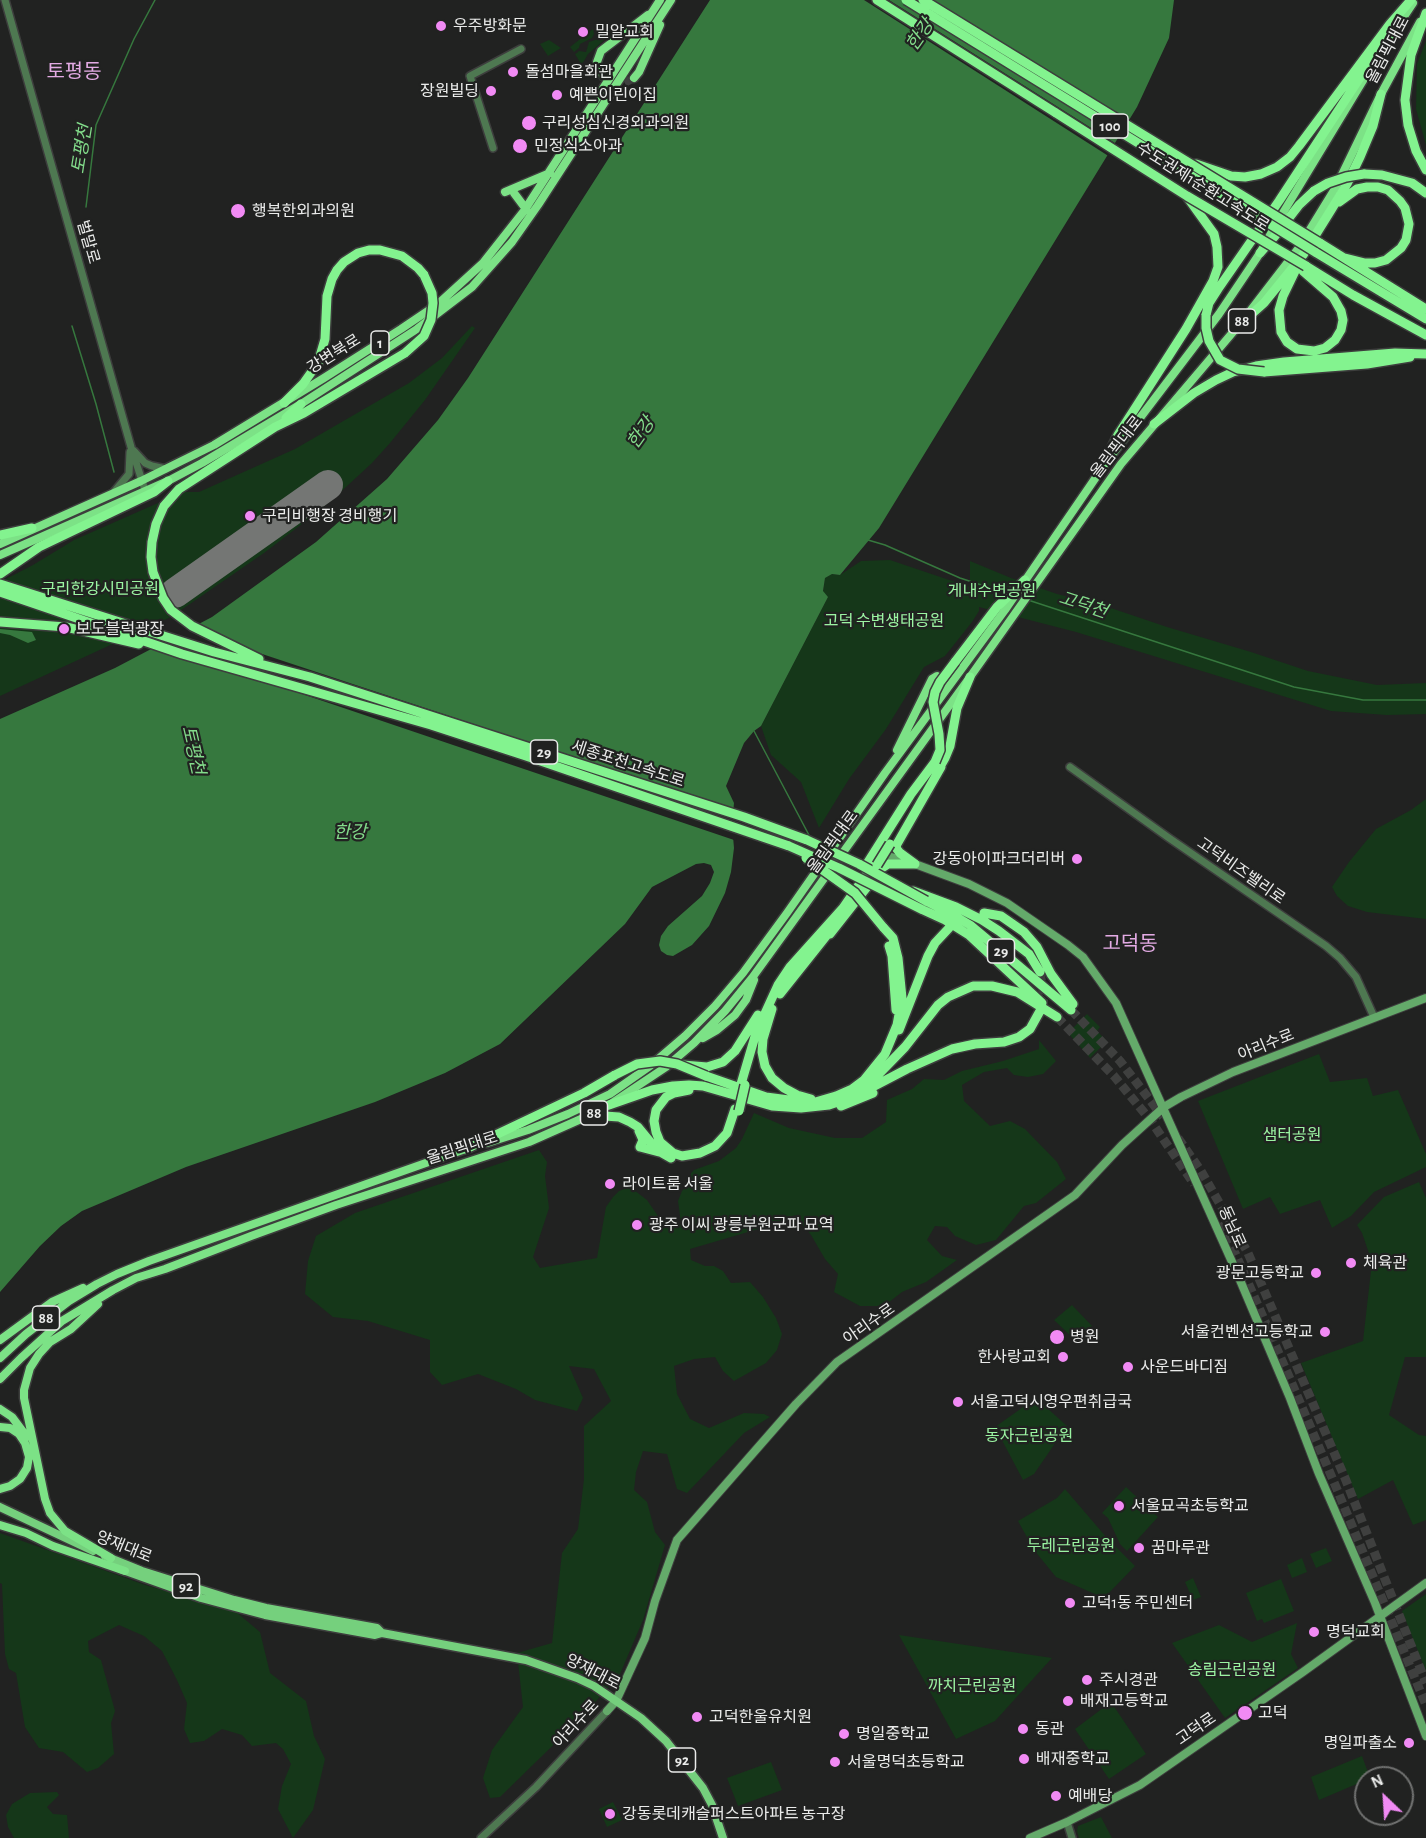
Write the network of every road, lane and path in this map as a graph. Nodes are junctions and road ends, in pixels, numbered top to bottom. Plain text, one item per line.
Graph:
1 (5, 0) edge
2 (660, 0) edge
3 (671, 0) edge
4 (877, 0) edge
5 (906, 0) edge
6 (923, 0) edge
7 (1413, 0) edge
8 (1426, 12) edge
9 (651, 13) junction
10 (1400, 23) junction
11 (521, 49) dead end
12 (603, 76) dead end
13 (634, 78) dead end
14 (1381, 94) junction
15 (494, 148) dead end
16 (1188, 161) junction
17 (1426, 170) edge
18 (550, 172) junction
19 (505, 192) dead end
20 (514, 193) dead end
21 (1426, 193) edge
22 (1187, 196) junction
23 (526, 209) junction
24 (1331, 210) junction
25 (1260, 253) junction
26 (1303, 255) junction
27 (1345, 258) junction
28 (1305, 268) junction
29 (1426, 309) edge
30 (1426, 319) edge
31 (1236, 328) junction
32 (1426, 335) edge
33 (1426, 354) edge
34 (284, 403) junction
35 (301, 404) junction
36 (1154, 424) junction
37 (275, 427) junction
38 (131, 447) junction
39 (166, 468) junction
40 (1100, 472) junction
41 (141, 481) junction
42 (168, 481) junction
43 (145, 490) junction
44 (114, 492) junction
45 (32, 528) junction
46 (0, 536) edge
47 (0, 544) edge
48 (0, 555) edge
49 (0, 574) edge
50 (1024, 579) joint
51 (0, 585) edge
52 (0, 592) edge
53 (1001, 608) junction
54 (0, 622) edge
55 (280, 669) junction
56 (970, 677) junction
57 (940, 679) dead end
58 (279, 682) junction
59 (938, 765) junction
60 (1070, 767) dead end
61 (885, 773) junction
62 (789, 846) junction
63 (874, 852) junction
64 (915, 864) junction
65 (925, 902) junction
66 (984, 913) dead end
67 (949, 928) dead end
68 (817, 943) junction
69 (1040, 972) tunnel mouth
70 (778, 985) junction
71 (1426, 998) edge
72 (772, 1009) junction
73 (1040, 1011) tunnel mouth
74 (1374, 1017) junction
75 (941, 1053) junction
76 (885, 1054) junction
77 (707, 1072) junction
78 (743, 1085) junction
79 (710, 1089) junction
80 (844, 1100) junction
81 (820, 1104) junction
82 (609, 1105) junction
83 (1164, 1107) junction
84 (737, 1110) junction
85 (590, 1115) junction
86 (466, 1149) junction
87 (97, 1284) junction
88 (113, 1290) junction
89 (1, 1339) edge
90 (0, 1358) edge
91 (0, 1379) edge
92 (0, 1409) edge
93 (0, 1427) edge
94 (35, 1454) junction
95 (0, 1489) edge
96 (0, 1507) edge
97 (0, 1513) edge
98 (0, 1525) edge
99 (111, 1558) junction
100 (125, 1571) junction
101 (1426, 1583) edge
102 (1380, 1617) junction
103 (382, 1633) junction
104 (616, 1701) junction
105 (607, 1712) joint
106 (1426, 1736) edge
107 (1067, 1822) junction
108 (481, 1838) edge
109 (723, 1838) edge
110 (1030, 1838) edge
111 (1072, 1838) edge

1 - 38 street, 벌말로
2 - 9 highway, 강변북로 / 1
3 - 13 highway
3 - 35 highway, 1
4 - 22 highway, 수도권제1순환고속도로 / 100, bridge
5 - 30 highway, 수도권제1순환고속도로 / 100, bridge
6 - 16 highway, 수도권제1순환고속도로 / 100, bridge
7 - 10 highway, 올림픽대로 / 88
7 - 16 highway, bridge
8 - 14 highway, 올림픽대로 / 88
8 - 17 highway
9 - 12 highway
9 - 18 highway, 강변북로 / 1
10 - 25 highway, 올림픽대로 / 88
10 - 33 highway, bridge
11 - 15 street
14 - 24 highway
14 - 31 highway, 올림픽대로 / 88
16 - 27 highway, 수도권제1순환고속도로 / 100, bridge
18 - 19 highway
18 - 23 highway, 강변북로 / 1
20 - 23 highway
21 - 25 highway, bridge
22 - 28 highway, 수도권제1순환고속도로 / 100, bridge
22 - 40 highway
23 - 34 highway, 강변북로 / 1
24 - 26 highway
24 - 27 highway
25 - 40 highway, 올림픽대로 / 88
26 - 28 highway
26 - 31 highway
27 - 29 highway, 수도권제1순환고속도로 / 100
28 - 32 highway
31 - 36 highway, 올림픽대로 / 88
33 - 36 highway
34 - 37 highway, bridge
34 - 39 highway, 강변북로 / 1
35 - 37 highway
35 - 42 highway, 1
36 - 56 highway, 올림픽대로 / 88
37 - 55 highway
38 - 39 street
38 - 41 street, 벌말로
38 - 44 street
39 - 41 highway, 강변북로 / 1
40 - 50 highway, 올림픽대로 / 88
41 - 43 street, 벌말로
41 - 44 highway, 강변북로 / 1
42 - 43 highway, 1
42 - 49 highway
43 - 48 highway, 1
44 - 45 highway, 강변북로 / 1
45 - 46 highway
45 - 47 highway, 강변북로 / 1
50 - 53 highway
51 - 55 highway, 세종포천고속도로 / 29
52 - 58 highway, 세종포천고속도로 / 29
53 - 59 highway, bridge
53 - 61 highway, 올림픽대로 / 88
54 - 58 highway
55 - 65 highway, 세종포천고속도로 / 29, bridge
56 - 59 highway
56 - 82 highway, 올림픽대로 / 88
57 - 61 highway
58 - 62 highway, 세종포천고속도로 / 29
59 - 63 highway
59 - 64 highway
59 - 68 highway, bridge
60 - 74 street, 고덕비즈밸리로
61 - 86 highway, 올림픽대로 / 88
62 - 65 highway, 세종포천고속도로 / 29, bridge
62 - 76 highway, bridge
63 - 64 main road, 동남로
63 - 68 highway
64 - 68 highway
64 - 83 main road, 동남로
65 - 66 highway, 세종포천고속도로 / 29
65 - 69 highway
65 - 80 highway, 세종포천고속도로 / 29
67 - 76 highway
68 - 70 highway
68 - 72 highway
70 - 77 highway
70 - 78 highway
71 - 74 main road, 아리수로
72 - 78 highway
72 - 81 highway
73 - 75 highway
74 - 83 main road, 아리수로
75 - 80 highway
75 - 81 highway
76 - 81 highway
77 - 81 highway
77 - 86 highway, bridge
78 - 84 highway, bridge
79 - 81 highway
79 - 82 highway
79 - 84 highway
80 - 81 highway
82 - 85 highway, 올림픽대로 / 88
83 - 102 main road, 동남로
83 - 104 main road, 아리수로
84 - 85 highway
85 - 88 highway, 올림픽대로 / 88
86 - 87 highway, 올림픽대로 / 88
87 - 89 highway
87 - 90 highway, 올림픽대로 / 88
88 - 91 highway, 올림픽대로 / 88
88 - 94 highway
92 - 94 highway
93 - 95 highway
94 - 99 highway
96 - 99 main road, 양재대로 / 92
97 - 100 main road, 양재대로 / 92
98 - 100 highway
99 - 103 main road, 양재대로 / 92
100 - 103 main road, 양재대로 / 92
101 - 102 main road, 고덕로
102 - 106 main road, 동남로
102 - 107 main road, 고덕로
103 - 104 main road, 양재대로 / 92
104 - 105 main road, 아리수로
104 - 109 main road, 양재대로 / 92
105 - 108 street, 아리수로
107 - 110 main road, 고덕로
107 - 111 street

